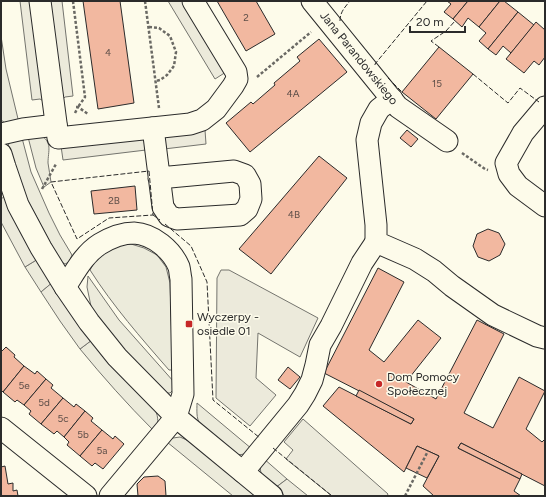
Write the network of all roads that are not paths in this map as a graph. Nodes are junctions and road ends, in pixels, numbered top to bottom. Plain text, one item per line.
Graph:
1 (40, 1) edge
2 (193, 1) edge
3 (312, 1) edge
4 (392, 99) junction
5 (545, 107) edge
6 (156, 119) junction
7 (56, 125) junction
8 (1, 134) edge
9 (448, 141) road end
10 (2, 163) edge
11 (159, 178) dead end
12 (545, 206) edge
13 (376, 242) junction
14 (65, 287) junction
15 (545, 338) edge
16 (176, 417) junction
17 (1, 428) edge
18 (23, 446) junction
19 (1, 448) edge
20 (243, 472) junction
21 (268, 495) edge
22 (86, 496) edge
23 (110, 496) edge

1 - 7 street
2 - 6 street
3 - 4 street, Jana Parandowskiego
4 - 9 street, Jana Parandowskiego
4 - 13 street
5 - 12 street
6 - 7 street
6 - 11 street
7 - 8 street
10 - 14 street
13 - 15 street
13 - 20 street
14 - 16 street
14 - 16 street
16 - 20 street
16 - 23 street
17 - 18 street
18 - 19 street
18 - 22 street
20 - 21 street

